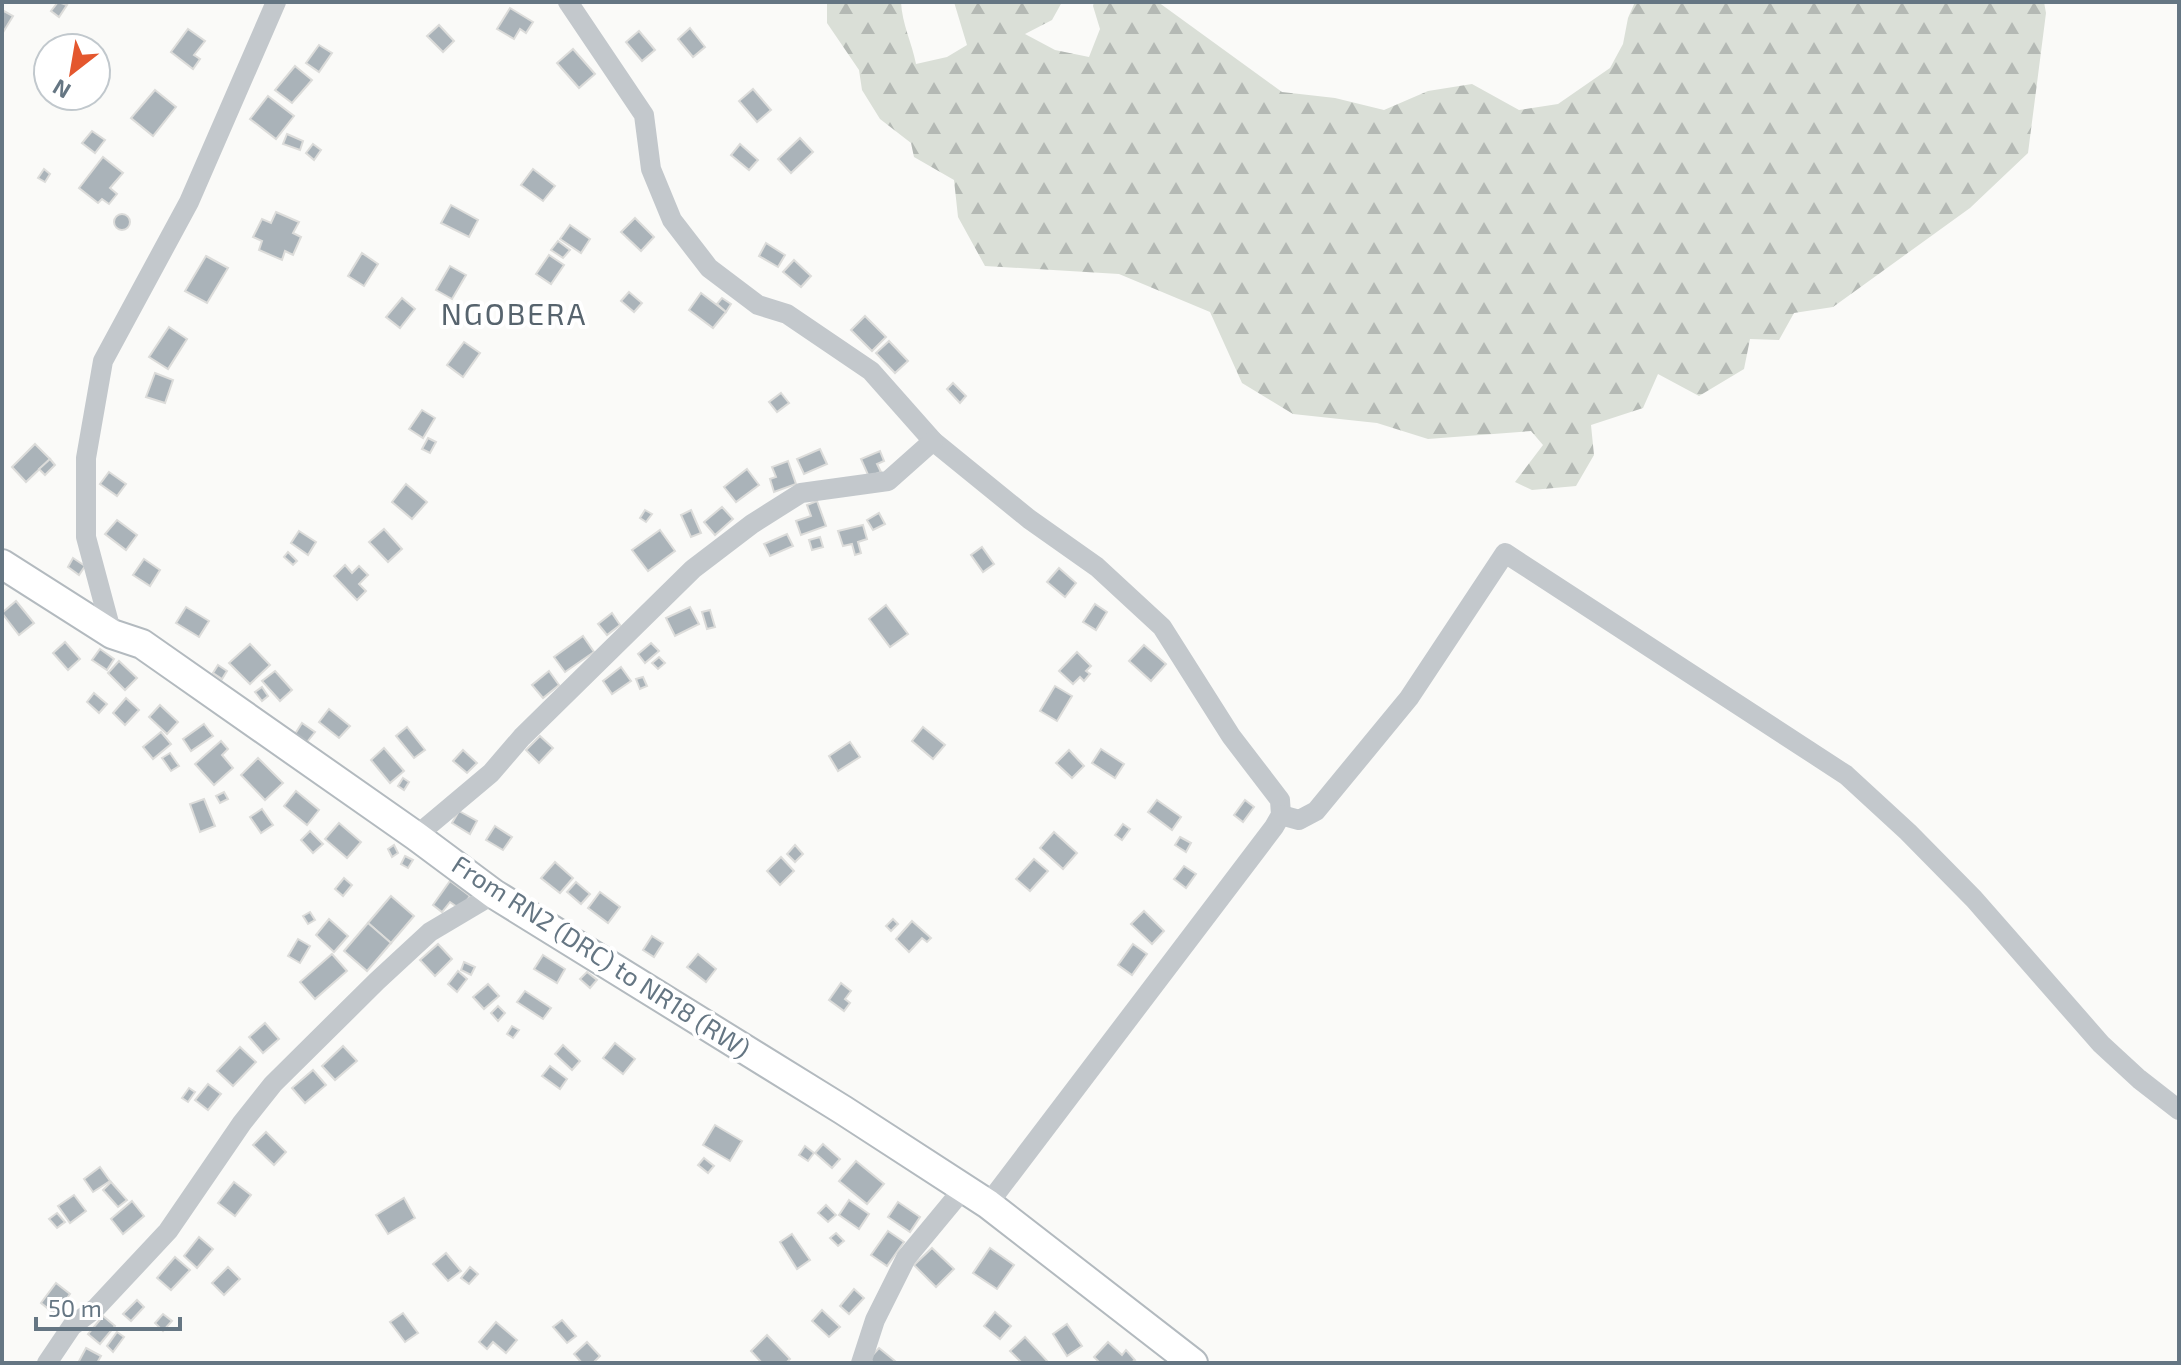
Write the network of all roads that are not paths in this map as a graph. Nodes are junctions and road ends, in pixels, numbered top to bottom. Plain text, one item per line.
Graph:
1 (276, 2) edge
2 (568, 2) edge
3 (933, 441) junction
4 (2, 564) edge
5 (112, 634) junction
6 (1281, 815) junction
7 (416, 836) junction
8 (494, 894) junction
9 (2179, 1110) edge
10 (964, 1188) junction
11 (988, 1204) junction
12 (47, 1363) edge
13 (861, 1363) edge
14 (1193, 1363) edge

1 - 5 street
2 - 3 street
3 - 6 street
3 - 7 street
4 - 5 main road, From RN2 (DRC) to NR18 (RW)
5 - 7 main road, From RN2 (DRC) to NR18 (RW)
6 - 9 street
6 - 11 street
7 - 8 main road, From RN2 (DRC) to NR18 (RW)
8 - 10 main road, From RN2 (DRC) to NR18 (RW)
8 - 12 street
10 - 11 main road, From RN2 (DRC) to NR18 (RW)
10 - 13 street
11 - 14 main road, From RN2 (DRC) to NR18 (RW)

